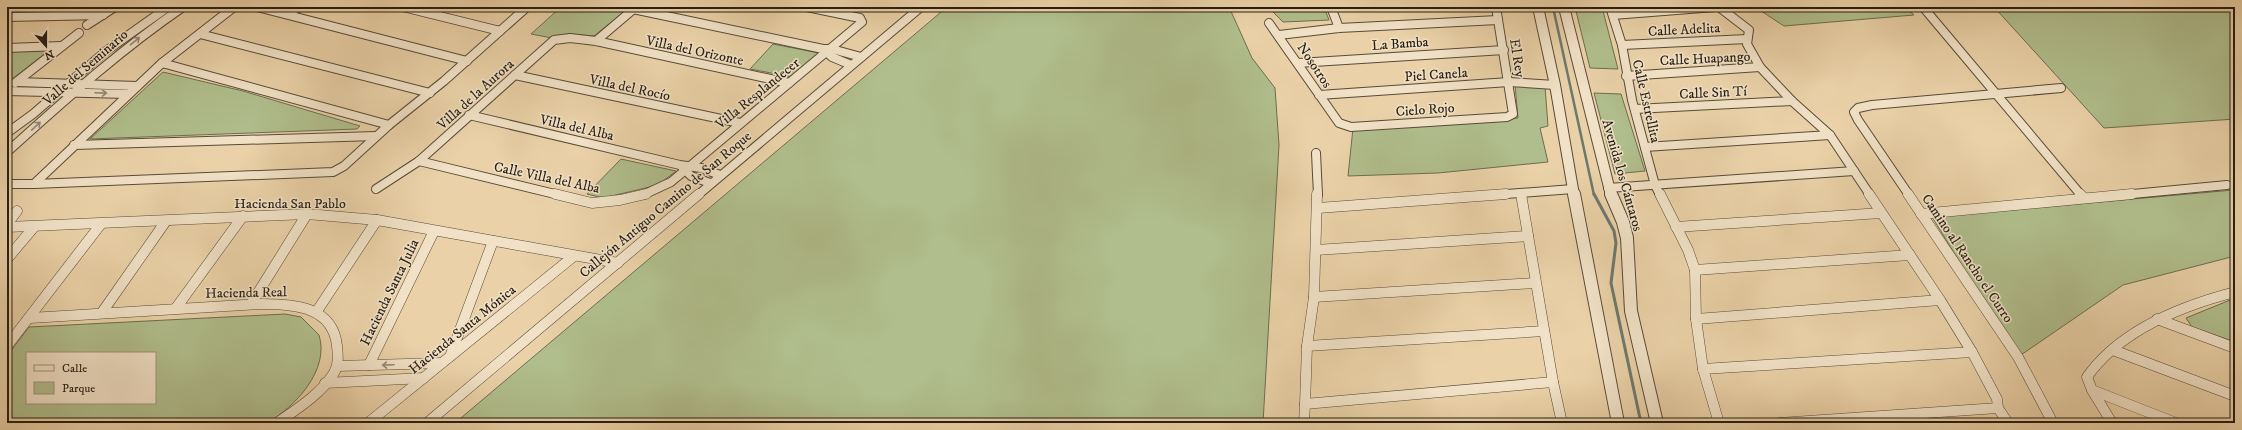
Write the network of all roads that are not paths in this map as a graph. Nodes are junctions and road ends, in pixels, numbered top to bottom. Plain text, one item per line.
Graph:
1 (115, 7) edge
2 (168, 7) edge
3 (183, 7) edge
4 (234, 7) edge
5 (257, 7) edge
6 (299, 7) edge
7 (403, 7) edge
8 (527, 7) edge
9 (807, 7) edge
10 (921, 7) edge
11 (1331, 7) edge
12 (1496, 7) edge
13 (1538, 7) edge
14 (1564, 7) edge
15 (1715, 7) edge
16 (1719, 7) edge
17 (1923, 7) edge
18 (634, 8) edge
19 (1611, 11) edge
20 (288, 14) junction
21 (103, 15) junction
22 (7, 17) edge
23 (1498, 20) junction
24 (1269, 23) dead end
25 (87, 26) dead end
26 (1339, 28) junction
27 (500, 31) junction
28 (79, 33) dead end
29 (200, 34) junction
30 (1279, 35) junction
31 (1747, 39) junction
32 (596, 41) junction
33 (1622, 45) junction
34 (61, 46) junction
35 (7, 48) edge
36 (827, 50) junction
37 (1504, 50) junction
38 (861, 57) junction
39 (467, 61) junction
40 (162, 63) junction
41 (1298, 63) junction
42 (852, 65) junction
43 (1760, 67) junction
44 (515, 75) junction
45 (1626, 76) junction
46 (17, 82) junction
47 (1509, 82) junction
48 (69, 83) junction
49 (789, 83) junction
50 (83, 84) junction
51 (1555, 85) junction
52 (137, 86) junction
53 (2061, 88) dead end
54 (7, 90) edge
55 (59, 92) junction
56 (73, 92) junction
57 (430, 93) junction
58 (128, 94) junction
59 (1997, 94) junction
60 (1319, 95) junction
61 (1792, 101) junction
62 (1635, 109) junction
63 (1513, 114) joint
64 (469, 115) junction
65 (740, 123) junction
66 (1339, 123) joint
67 (389, 125) junction
68 (7, 133) edge
69 (1830, 135) junction
70 (376, 136) junction
71 (74, 146) junction
72 (1645, 147) junction
73 (7, 152) edge
74 (1316, 153) dead end
75 (419, 161) junction
76 (684, 167) junction
77 (1854, 171) junction
78 (720, 175) junction
79 (710, 183) junction
80 (7, 184) edge
81 (34, 184) junction
82 (668, 184) joint
83 (1655, 185) junction
84 (2227, 185) dead end
85 (1608, 188) junction
86 (376, 189) dead end
87 (1573, 189) junction
88 (1521, 193) junction
89 (2083, 197) junction
90 (1318, 208) junction
91 (17, 211) dead end
92 (1881, 213) junction
93 (307, 214) junction
94 (1921, 214) junction
95 (243, 216) junction
96 (377, 220) junction
97 (166, 222) junction
98 (7, 224) edge
99 (101, 224) junction
100 (34, 226) junction
101 (7, 227) edge
102 (1676, 227) junction
103 (434, 231) junction
104 (1528, 236) junction
105 (494, 241) junction
106 (1316, 250) junction
107 (1910, 255) junction
108 (574, 256) junction
109 (7, 259) edge
110 (618, 263) junction
111 (1695, 270) junction
112 (1535, 282) junction
113 (2235, 292) edge
114 (1314, 297) junction
115 (1940, 300) junction
116 (251, 304) junction
117 (176, 308) junction
118 (103, 311) junction
119 (317, 311) junction
120 (30, 318) junction
121 (1696, 319) junction
122 (2157, 319) junction
123 (1544, 331) junction
124 (7, 346) edge
125 (1307, 346) junction
126 (2235, 348) edge
127 (2112, 350) junction
128 (1972, 352) junction
129 (451, 355) junction
130 (441, 363) junction
131 (369, 365) junction
132 (338, 366) junction
133 (1703, 369) junction
134 (424, 378) junction
135 (1553, 382) junction
136 (326, 383) junction
137 (2092, 390) junction
138 (2235, 396) edge
139 (1305, 404) junction
140 (1998, 408) junction
141 (277, 423) edge
142 (368, 423) edge
143 (427, 423) edge
144 (1304, 423) edge
145 (1562, 423) edge
146 (1618, 423) edge
147 (1657, 423) edge
148 (1719, 423) edge
149 (1779, 423) edge
150 (2008, 423) edge
151 (2053, 423) edge
152 (2112, 423) edge
153 (2176, 423) edge

1 - 21 street
2 - 48 street, Valle del Seminario
50 -> 3 street, Valle del Seminario
4 - 29 street
5 - 20 street
6 - 20 street
7 - 27 street
8 - 27 street
9 - 36 street, Villa Resplandecer
10 - 38 street, Callejón Antiguo Camino de San Roque
11 - 26 street
12 - 23 street, El Rey
13 - 51 street
14 - 85 street, Avenida los Cántaros
15 - 19 street
16 - 31 street
17 - 59 street
18 - 32 street
18 - 36 street
19 - 33 street, Calle Estrellita
20 - 39 street
21 - 22 street
21 - 25 street
23 - 26 street
23 - 37 street, El Rey
24 - 30 street, Nosotros
26 - 30 street
27 - 39 street
28 - 34 street
29 - 40 street
29 - 57 street
30 - 41 street, Nosotros
31 - 33 street, Calle Adelita
31 - 43 street
32 - 44 street, Villa de la Aurora
32 - 49 street, Villa del Orizonte
33 - 45 street, Calle Estrellita
34 - 35 street
34 - 46 street
36 - 38 street
36 - 42 street
36 - 49 street, Villa Resplandecer
37 - 41 street, La Bamba
37 - 47 street, El Rey
38 - 42 street, Callejón Antiguo Camino de San Roque
39 - 57 street
40 - 52 street
40 - 67 street
41 - 60 street, Nosotros
42 - 78 street, Callejón Antiguo Camino de San Roque
43 - 45 street, Calle Huapango
43 - 61 street
44 - 64 street, Villa de la Aurora
44 - 65 street, Villa del Rocío
45 - 62 street, Calle Estrellita
46 - 48 street
46 - 54 street
47 - 51 street, Piel Canela
47 - 60 street, Piel Canela
47 - 63 street, El Rey
48 - 50 street
48 - 55 street, Valle del Seminario
49 - 65 street, Villa Resplandecer
50 - 52 street
50 - 56 street, Valle del Seminario
51 - 87 street
52 - 58 street
53 - 59 street
54 - 55 street
55 - 56 street
55 - 68 street, Valle del Seminario
56 -> 58 street
73 -> 56 street, Valle del Seminario
57 - 67 street
58 - 71 street
59 - 89 street
59 - 94 street, Camino al Rancho el Curro
60 - 66 street, Nosotros
61 - 62 street, Calle Sin Tí
61 - 69 street
62 - 72 street, Calle Estrellita
63 - 66 street, Cielo Rojo
64 - 75 street, Villa de la Aurora
64 - 76 street, Villa del Alba
65 - 76 street, Villa Resplandecer
67 - 70 street
69 - 72 street
69 - 77 street
70 - 71 street
70 - 81 street
71 - 81 street
72 - 83 street, Calle Estrellita
74 - 90 street
75 - 82 street, Calle Villa del Alba
75 - 86 street, Villa de la Aurora
76 - 78 street, Villa del Alba
76 - 79 street, Villa del Alba
76 - 82 street, Villa Resplandecer
77 - 83 street
77 - 92 street
78 - 79 street, Callejón Antiguo Camino de San Roque
79 - 110 street, Callejón Antiguo Camino de San Roque
80 - 81 street
83 - 85 street
83 - 102 street, Calle Estrellita
84 - 89 street
85 - 147 street, Avenida los Cántaros
87 - 88 street
87 - 146 street
88 - 90 street
88 - 104 street
89 - 94 street
90 - 106 street
91 - 98 street
92 - 102 street
92 - 107 street
93 - 95 street, Hacienda San Pablo
93 - 96 street, Hacienda San Pablo
93 - 116 street
94 - 151 street, Camino al Rancho el Curro
95 - 97 street, Hacienda San Pablo
95 - 117 street
96 - 103 street, Hacienda San Pablo
96 - 119 street
97 - 99 street, Hacienda San Pablo
97 - 118 street
99 - 100 street, Hacienda San Pablo
99 - 120 street
100 - 101 street, Hacienda San Pablo
100 - 109 street
102 - 111 street, Calle Estrellita
103 - 105 street, Hacienda San Pablo
103 - 131 street, Hacienda Santa Julia
104 - 106 street
104 - 112 street
105 - 108 street, Hacienda San Pablo
105 - 129 street
106 - 114 street
107 - 111 street
107 - 115 street
108 - 110 street, Hacienda San Pablo
108 - 129 street, Hacienda Santa Mónica
110 - 143 street, Callejón Antiguo Camino de San Roque
111 - 121 street
112 - 114 street
112 - 123 street
113 - 122 street
114 - 125 street
115 - 121 street
115 - 128 street
116 - 117 street, Hacienda Real
116 - 119 street, Hacienda Real
117 - 118 street, Hacienda Real
118 - 120 street, Hacienda Real
119 - 132 street
120 - 124 street
121 - 133 street
122 - 126 street
122 - 127 street
123 - 125 street
123 - 135 street
125 - 139 street
127 - 137 street
127 - 138 street
128 - 133 street
128 - 140 street
129 - 130 street, Hacienda Santa Mónica
130 -> 131 street
130 - 134 street, Hacienda Santa Mónica
131 - 132 street
132 - 136 street
133 - 148 street
134 - 136 street
134 - 142 street, Hacienda Santa Mónica
135 - 139 street
135 - 145 street
136 - 141 street
137 - 152 street
137 - 153 street
139 - 144 street
140 - 149 street
140 - 150 street

